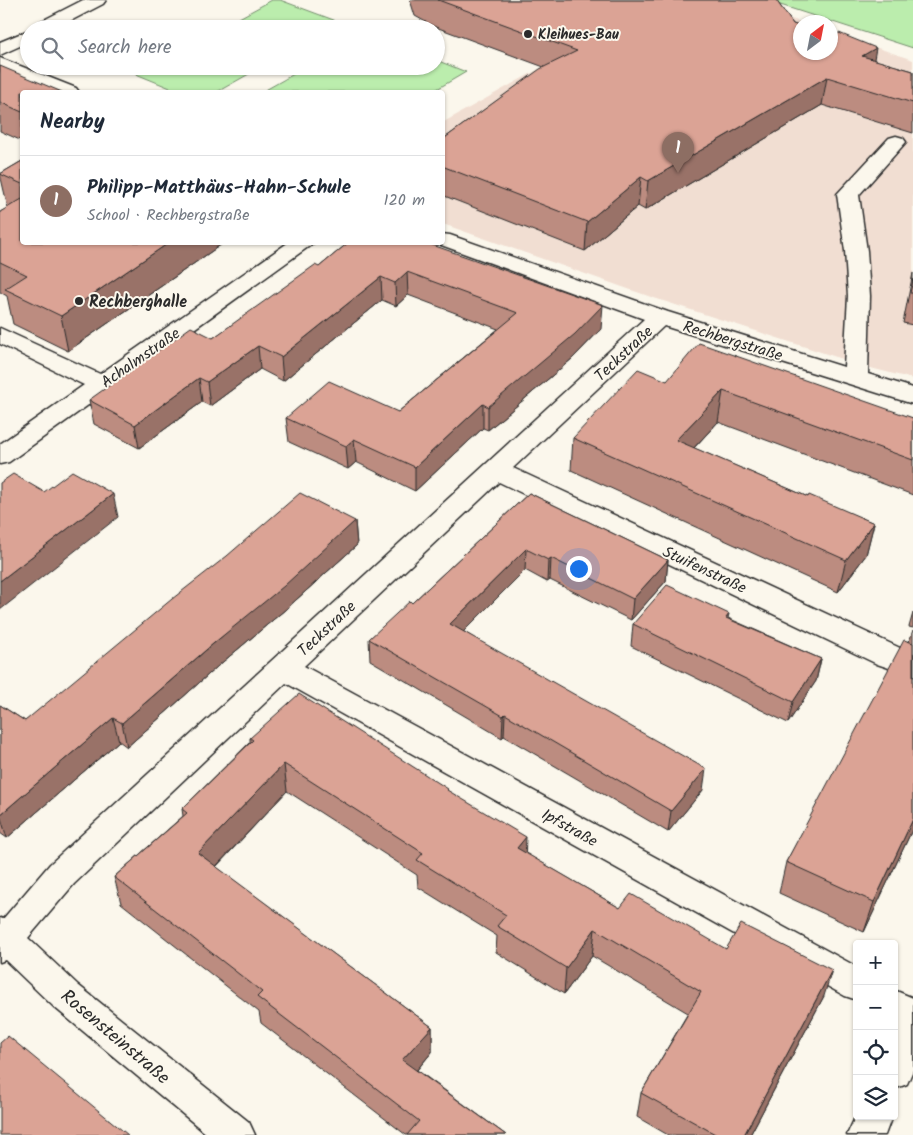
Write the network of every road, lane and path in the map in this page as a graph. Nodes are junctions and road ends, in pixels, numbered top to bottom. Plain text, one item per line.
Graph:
1 (97, 0) edge
2 (58, 20) edge
3 (20, 39) edge
4 (0, 49) edge
5 (0, 64) edge
6 (20, 72) edge
7 (27, 75) edge
8 (64, 90) edge
9 (896, 142) dead end
10 (445, 241) edge
11 (300, 245) edge
12 (660, 317) junction
13 (0, 335) edge
14 (856, 378) junction
15 (101, 384) junction
16 (913, 396) edge
17 (0, 456) edge
18 (497, 471) junction
19 (913, 665) edge
20 (283, 668) junction
21 (2, 940) edge
22 (853, 983) edge
23 (898, 1008) edge
24 (913, 1016) edge
25 (913, 1031) edge
26 (898, 1063) edge
27 (872, 1120) edge
28 (236, 1135) edge
29 (866, 1135) edge

1 - 2 street
3 - 4 street
5 - 6 street
7 - 8 street
9 - 14 street
10 - 12 street, Rechbergstraße
11 - 15 street, Achalmstraße
12 - 14 street, Rechbergstraße
12 - 18 street, Teckstraße
13 - 15 street
14 - 16 street, Rechbergstraße
15 - 17 street, Achalmstraße
18 - 19 street, Stuifenstraße
18 - 20 street, Teckstraße
20 - 21 street, Teckstraße
20 - 22 street, Ipfstraße
21 - 28 street, Rosensteinstraße
23 - 24 street
25 - 26 street
27 - 29 street

